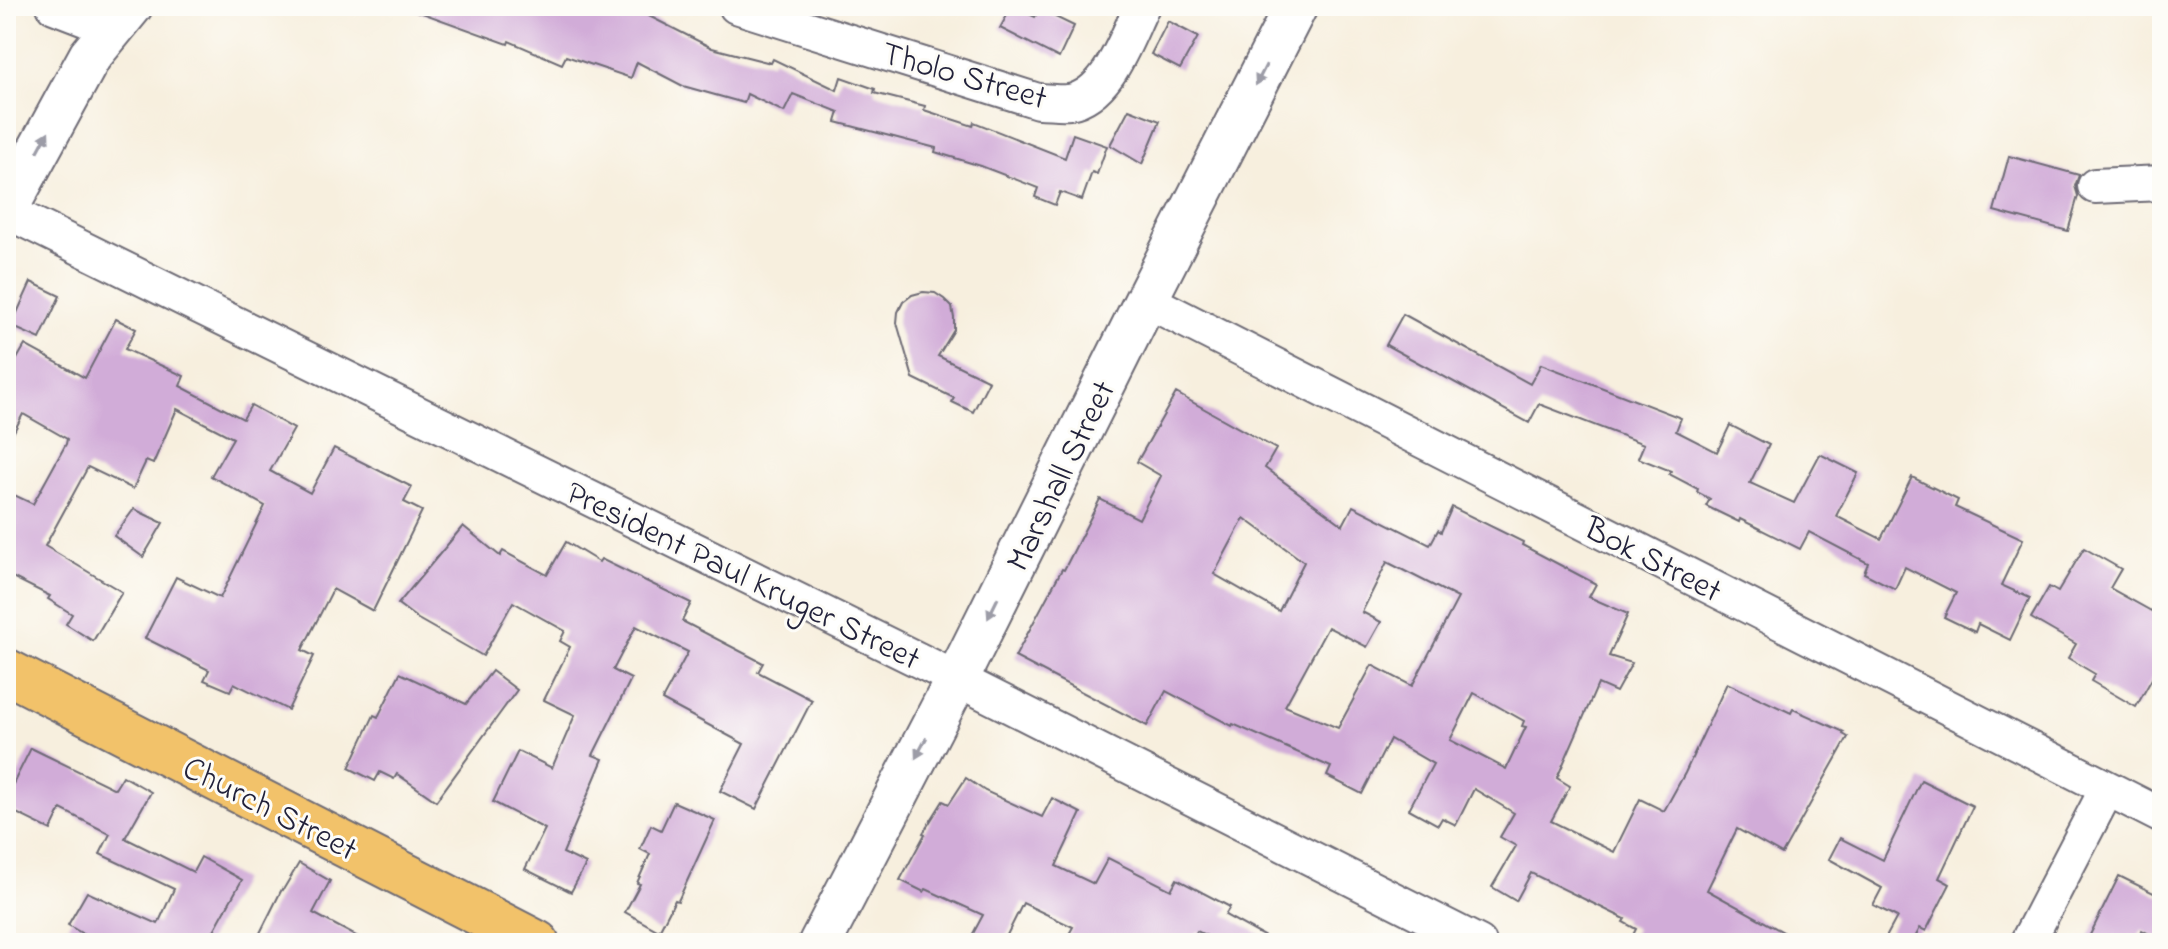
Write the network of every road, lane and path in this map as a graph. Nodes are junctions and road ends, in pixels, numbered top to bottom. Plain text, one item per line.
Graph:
1 (54, 6) edge
2 (739, 6) edge
3 (1142, 6) edge
4 (1296, 6) edge
5 (121, 17) edge
6 (2162, 183) edge
7 (2095, 186) dead end
8 (6, 211) edge
9 (1146, 300) junction
10 (6, 671) edge
11 (957, 679) junction
12 (2107, 789) junction
13 (2162, 816) edge
14 (537, 943) edge
15 (820, 943) edge
16 (1479, 943) edge
17 (2027, 943) edge

1 - 5 street
2 - 3 street, Tholo Street
4 -> 9 street, Marshall Street
8 -> 5 street
6 - 7 street
8 - 11 street, President Paul Kruger Street
9 -> 11 street, Marshall Street
9 - 12 street, Bok Street
10 - 14 main road, Church Street
11 -> 15 street, Marshall Street
11 - 16 street, President Paul Kruger Street
12 - 13 street, Bok Street
12 - 17 street

